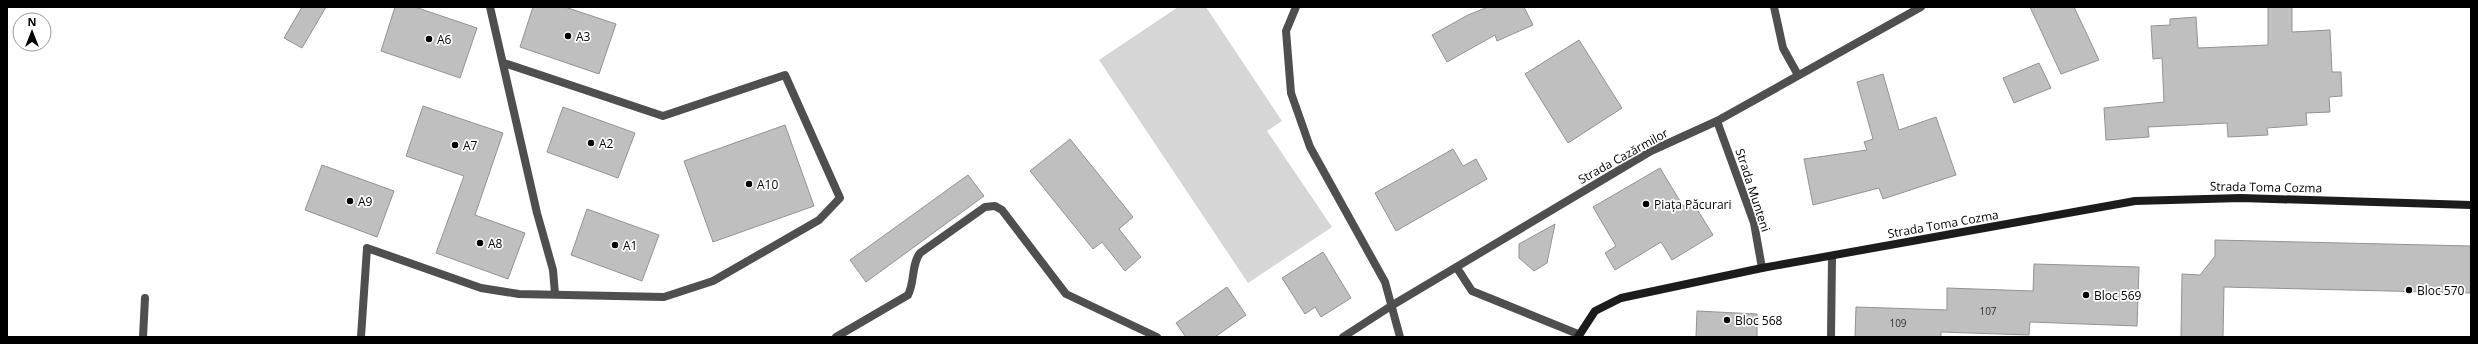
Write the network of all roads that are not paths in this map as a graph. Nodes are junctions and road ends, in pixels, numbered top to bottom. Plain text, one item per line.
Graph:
1 (490, 7) edge
2 (1296, 7) edge
3 (1774, 7) edge
4 (1921, 7) edge
5 (504, 64) junction
6 (1798, 75) junction
7 (1717, 121) junction
8 (2471, 205) edge
9 (1832, 257) junction
10 (1457, 268) junction
11 (1762, 268) junction
12 (555, 294) junction
13 (145, 298) dead end
14 (1391, 306) junction
15 (1578, 335) edge
16 (143, 337) edge
17 (361, 337) edge
18 (836, 337) edge
19 (1157, 337) edge
20 (1343, 337) edge
21 (1400, 337) edge
22 (1831, 337) edge

1 - 5 street
2 - 14 street
3 - 6 street
4 - 6 street, Strada Cazărmilor
5 - 12 street
5 - 12 street
6 - 7 street, Strada Cazărmilor
7 - 10 street, Strada Cazărmilor
7 - 11 street, Strada Munteni
8 - 9 street, Strada Toma Cozma
9 - 11 street, Strada Toma Cozma
9 - 22 street
10 - 14 street, Strada Cazărmilor
10 - 15 street, Strada Toma Cozma
11 - 15 street, Strada Toma Cozma
12 - 17 street
13 - 16 street
14 - 20 street, Strada Cazărmilor
14 - 21 street
18 - 19 street

